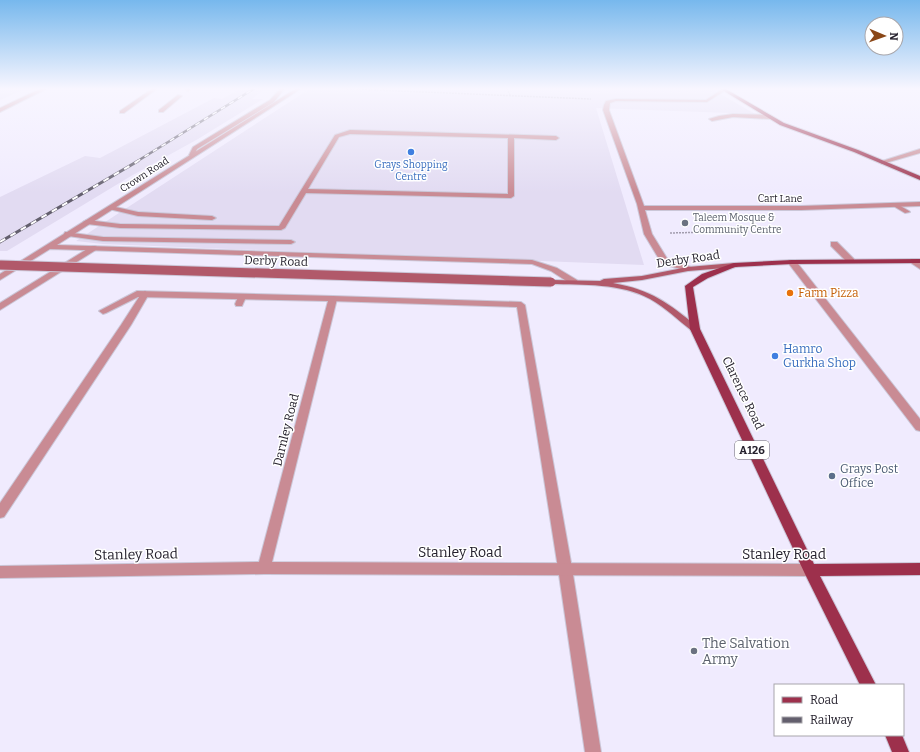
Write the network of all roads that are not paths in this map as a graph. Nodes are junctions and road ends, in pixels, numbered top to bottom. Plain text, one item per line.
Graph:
1 (236, 123) edge
2 (243, 123) edge
3 (611, 123) edge
4 (781, 123) edge
5 (511, 137) junction
6 (556, 138) dead end
7 (920, 151) edge
8 (192, 154) junction
9 (882, 162) junction
10 (920, 178) edge
11 (305, 191) junction
12 (920, 204) edge
13 (897, 206) junction
14 (111, 208) junction
15 (640, 208) junction
16 (907, 212) dead end
17 (212, 218) dead end
18 (87, 222) junction
19 (68, 234) junction
20 (291, 242) dead end
21 (834, 244) dead end
22 (48, 247) junction
23 (95, 248) junction
24 (852, 261) junction
25 (792, 262) junction
26 (918, 263) edge
27 (0, 265) edge
28 (734, 265) junction
29 (688, 269) junction
30 (0, 278) edge
31 (574, 282) junction
32 (584, 283) junction
33 (145, 294) junction
34 (332, 299) junction
35 (0, 307) edge
36 (103, 311) dead end
37 (695, 329) junction
38 (920, 427) edge
39 (0, 513) edge
40 (264, 568) junction
41 (565, 568) junction
42 (920, 569) edge
43 (810, 570) junction
44 (0, 572) edge
45 (867, 684) edge
46 (893, 736) edge
47 (593, 752) edge
48 (901, 752) edge

1 - 8 street
2 - 8 street, Crown Road
3 - 15 street
4 - 9 main road
5 - 6 street
5 - 11 street
5 - 11 street
7 - 9 street
8 - 14 street, Crown Road
9 - 10 main road
11 - 18 street
12 - 13 street, Cart Lane
13 - 15 street, Cart Lane
13 - 16 street
14 - 17 street
14 - 18 street, Crown Road
15 - 29 street
18 - 19 street, Crown Road
19 - 20 street
19 - 22 street, Crown Road
21 - 24 street
22 - 23 street
22 - 30 street, Crown Road
23 - 31 street
23 - 35 street
24 - 25 main road, Derby Road / A126
24 - 26 main road, Derby Road / A126
25 - 28 main road, Derby Road / A126
25 - 38 street
27 - 31 main road, Derby Road, bridge
28 - 29 main road, Derby Road
28 - 37 main road, Clarence Road / A126
29 - 32 main road, Derby Road
31 - 32 main road, Derby Road
32 - 37 main road
33 - 34 street
33 - 36 street
33 - 39 street
34 - 40 street, Darnley Road
34 - 41 street
37 - 43 main road, Clarence Road / A126
40 - 41 street, Stanley Road
40 - 44 street, Stanley Road
41 - 43 street, Stanley Road
41 - 47 street
42 - 43 main road, Stanley Road
43 - 45 main road, Clarence Road / A126
46 - 48 main road

